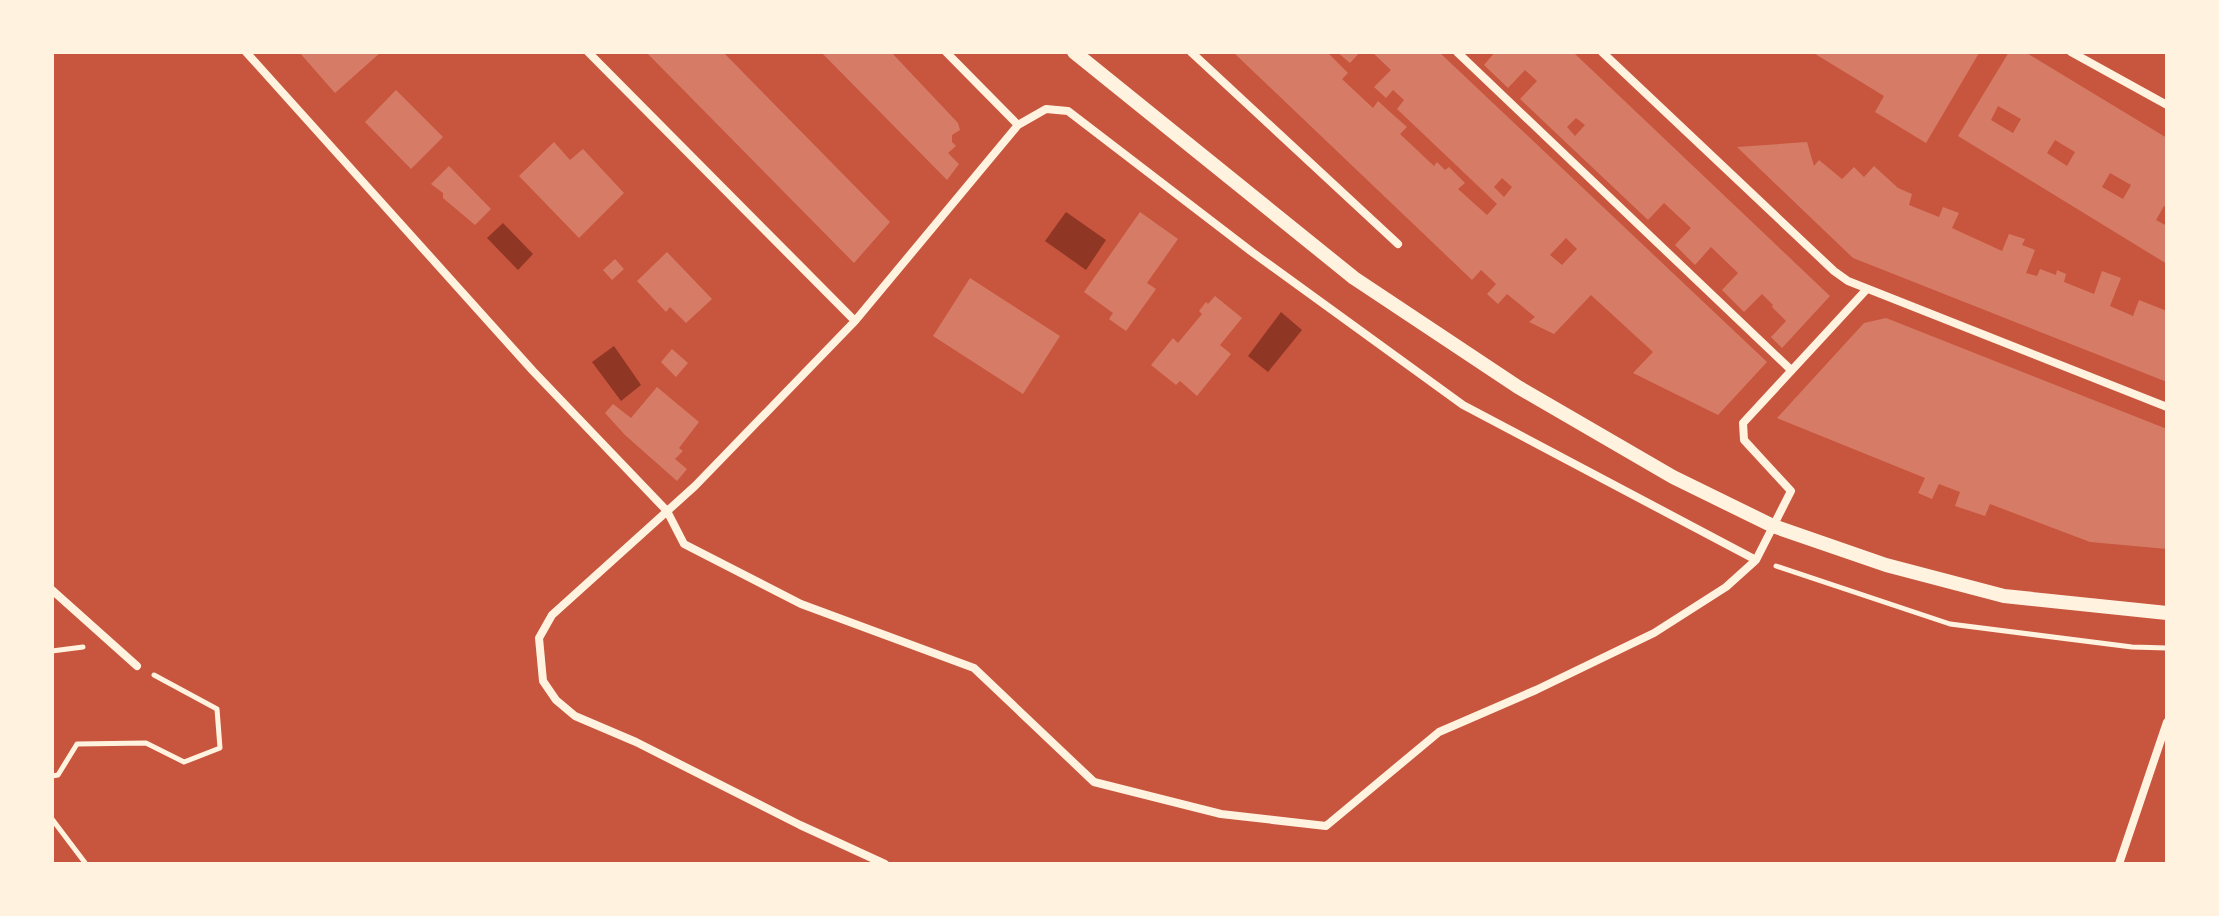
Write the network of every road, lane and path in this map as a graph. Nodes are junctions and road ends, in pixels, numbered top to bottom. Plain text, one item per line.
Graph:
1 (246, 52) edge
2 (588, 52) edge
3 (946, 52) edge
4 (1191, 52) edge
5 (1457, 52) edge
6 (1602, 52) edge
7 (2071, 52) edge
8 (1083, 55) edge
9 (2167, 105) edge
10 (1018, 125) junction
11 (1398, 244) dead end
12 (1866, 290) junction
13 (855, 321) junction
14 (1790, 369) junction
15 (2167, 407) edge
16 (667, 511) junction
17 (1773, 526) junction
18 (1756, 560) junction
19 (52, 590) edge
20 (2167, 613) edge
21 (2167, 648) edge
22 (137, 666) joint
23 (2167, 722) edge
24 (52, 776) edge
25 (52, 819) edge
26 (86, 864) edge
27 (885, 864) edge
28 (2119, 864) edge

1 - 16 street
2 - 13 street
3 - 10 street
4 - 11 street
5 - 14 street
6 - 12 street
7 - 9 street
8 - 17 street
10 - 13 street
10 - 18 street
12 - 14 street
12 - 15 street
13 - 16 street
14 - 17 street
16 - 18 street
16 - 27 street
17 - 18 street
17 - 20 street
18 - 21 path
19 - 22 street
22 - 24 path
23 - 28 street
25 - 26 path

